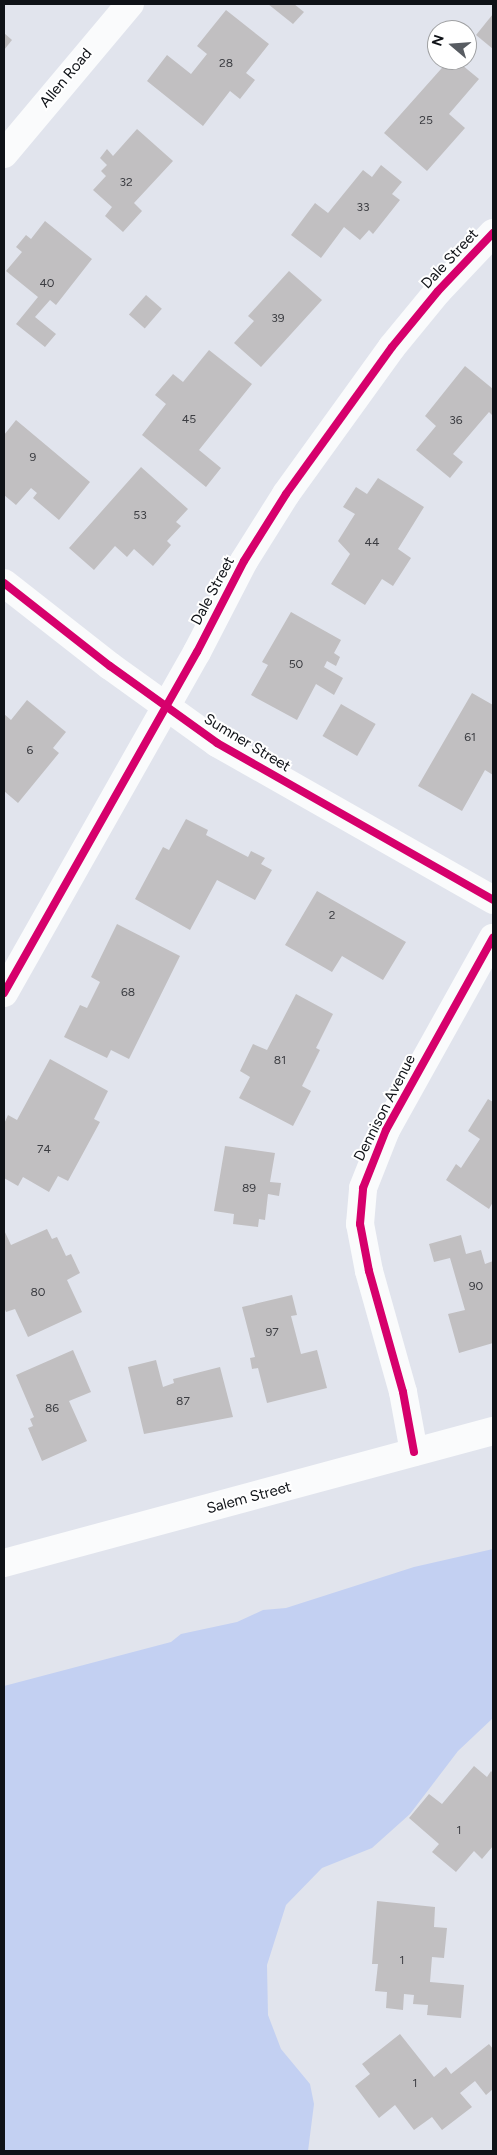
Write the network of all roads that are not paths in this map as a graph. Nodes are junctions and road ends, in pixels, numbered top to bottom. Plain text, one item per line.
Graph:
1 (130, 4) edge
2 (4, 154) edge
3 (493, 233) edge
4 (4, 583) edge
5 (166, 706) junction
6 (493, 900) edge
7 (493, 938) edge
8 (4, 993) edge
9 (493, 1431) edge
10 (414, 1452) junction
11 (5, 1558) edge

1 - 2 street, Allen Road
3 - 5 street, Dale Street
4 - 5 street, Sumner Street
5 - 6 street, Sumner Street
5 - 8 street, Dale Street
7 - 10 street, Dennison Avenue
9 - 10 street, Salem Street
10 - 11 street, Salem Street

